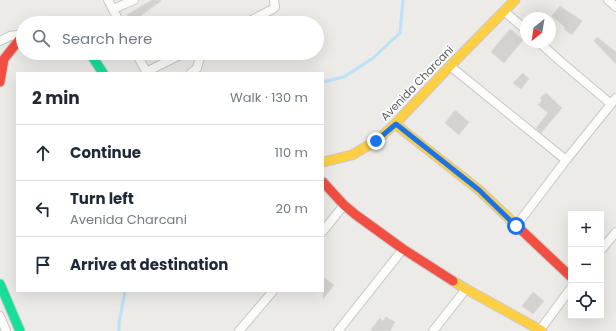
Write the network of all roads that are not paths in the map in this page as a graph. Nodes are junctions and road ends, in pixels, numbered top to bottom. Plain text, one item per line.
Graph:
1 (108, 0) edge
2 (134, 0) edge
3 (274, 0) edge
4 (515, 0) edge
5 (608, 0) edge
6 (616, 7) edge
7 (113, 9) junction
8 (504, 11) junction
9 (116, 16) edge
10 (260, 16) edge
11 (520, 25) edge
12 (16, 35) edge
13 (0, 41) edge
14 (16, 43) edge
15 (546, 48) edge
16 (95, 60) edge
17 (140, 60) edge
18 (170, 60) edge
19 (199, 60) edge
20 (450, 66) junction
21 (102, 72) edge
22 (146, 72) edge
23 (192, 72) edge
24 (0, 82) edge
25 (614, 101) edge
26 (396, 124) junction
27 (566, 160) junction
28 (324, 162) edge
29 (324, 183) edge
30 (344, 205) junction
31 (516, 226) junction
32 (324, 230) edge
33 (616, 232) edge
34 (604, 247) edge
35 (403, 249) junction
36 (568, 274) edge
37 (1, 288) edge
38 (466, 289) junction
39 (272, 292) edge
40 (568, 292) edge
41 (0, 316) edge
42 (244, 329) edge
43 (16, 330) edge
44 (6, 331) edge
45 (338, 331) edge
46 (433, 331) edge
47 (540, 331) edge

1 - 7 street
2 - 7 street
3 - 10 street
4 - 8 street, Avenida Charcani
5 - 6 street
7 - 9 street
8 - 11 street
8 - 20 street, Avenida Charcani
12 - 13 street
14 - 24 street
15 - 25 street
16 - 21 street
17 - 22 street
18 - 22 street
19 - 23 street
20 - 26 street, Avenida Charcani
20 - 27 street
25 - 27 street
26 - 28 street, Avenida Charcani
26 - 31 street
27 - 31 street
29 - 30 street
30 - 32 street
30 - 35 street
31 - 36 street
33 - 34 street
35 - 38 street
35 - 45 street
37 - 43 street
38 - 46 street
38 - 47 street
39 - 42 street
40 - 47 street
41 - 44 street

